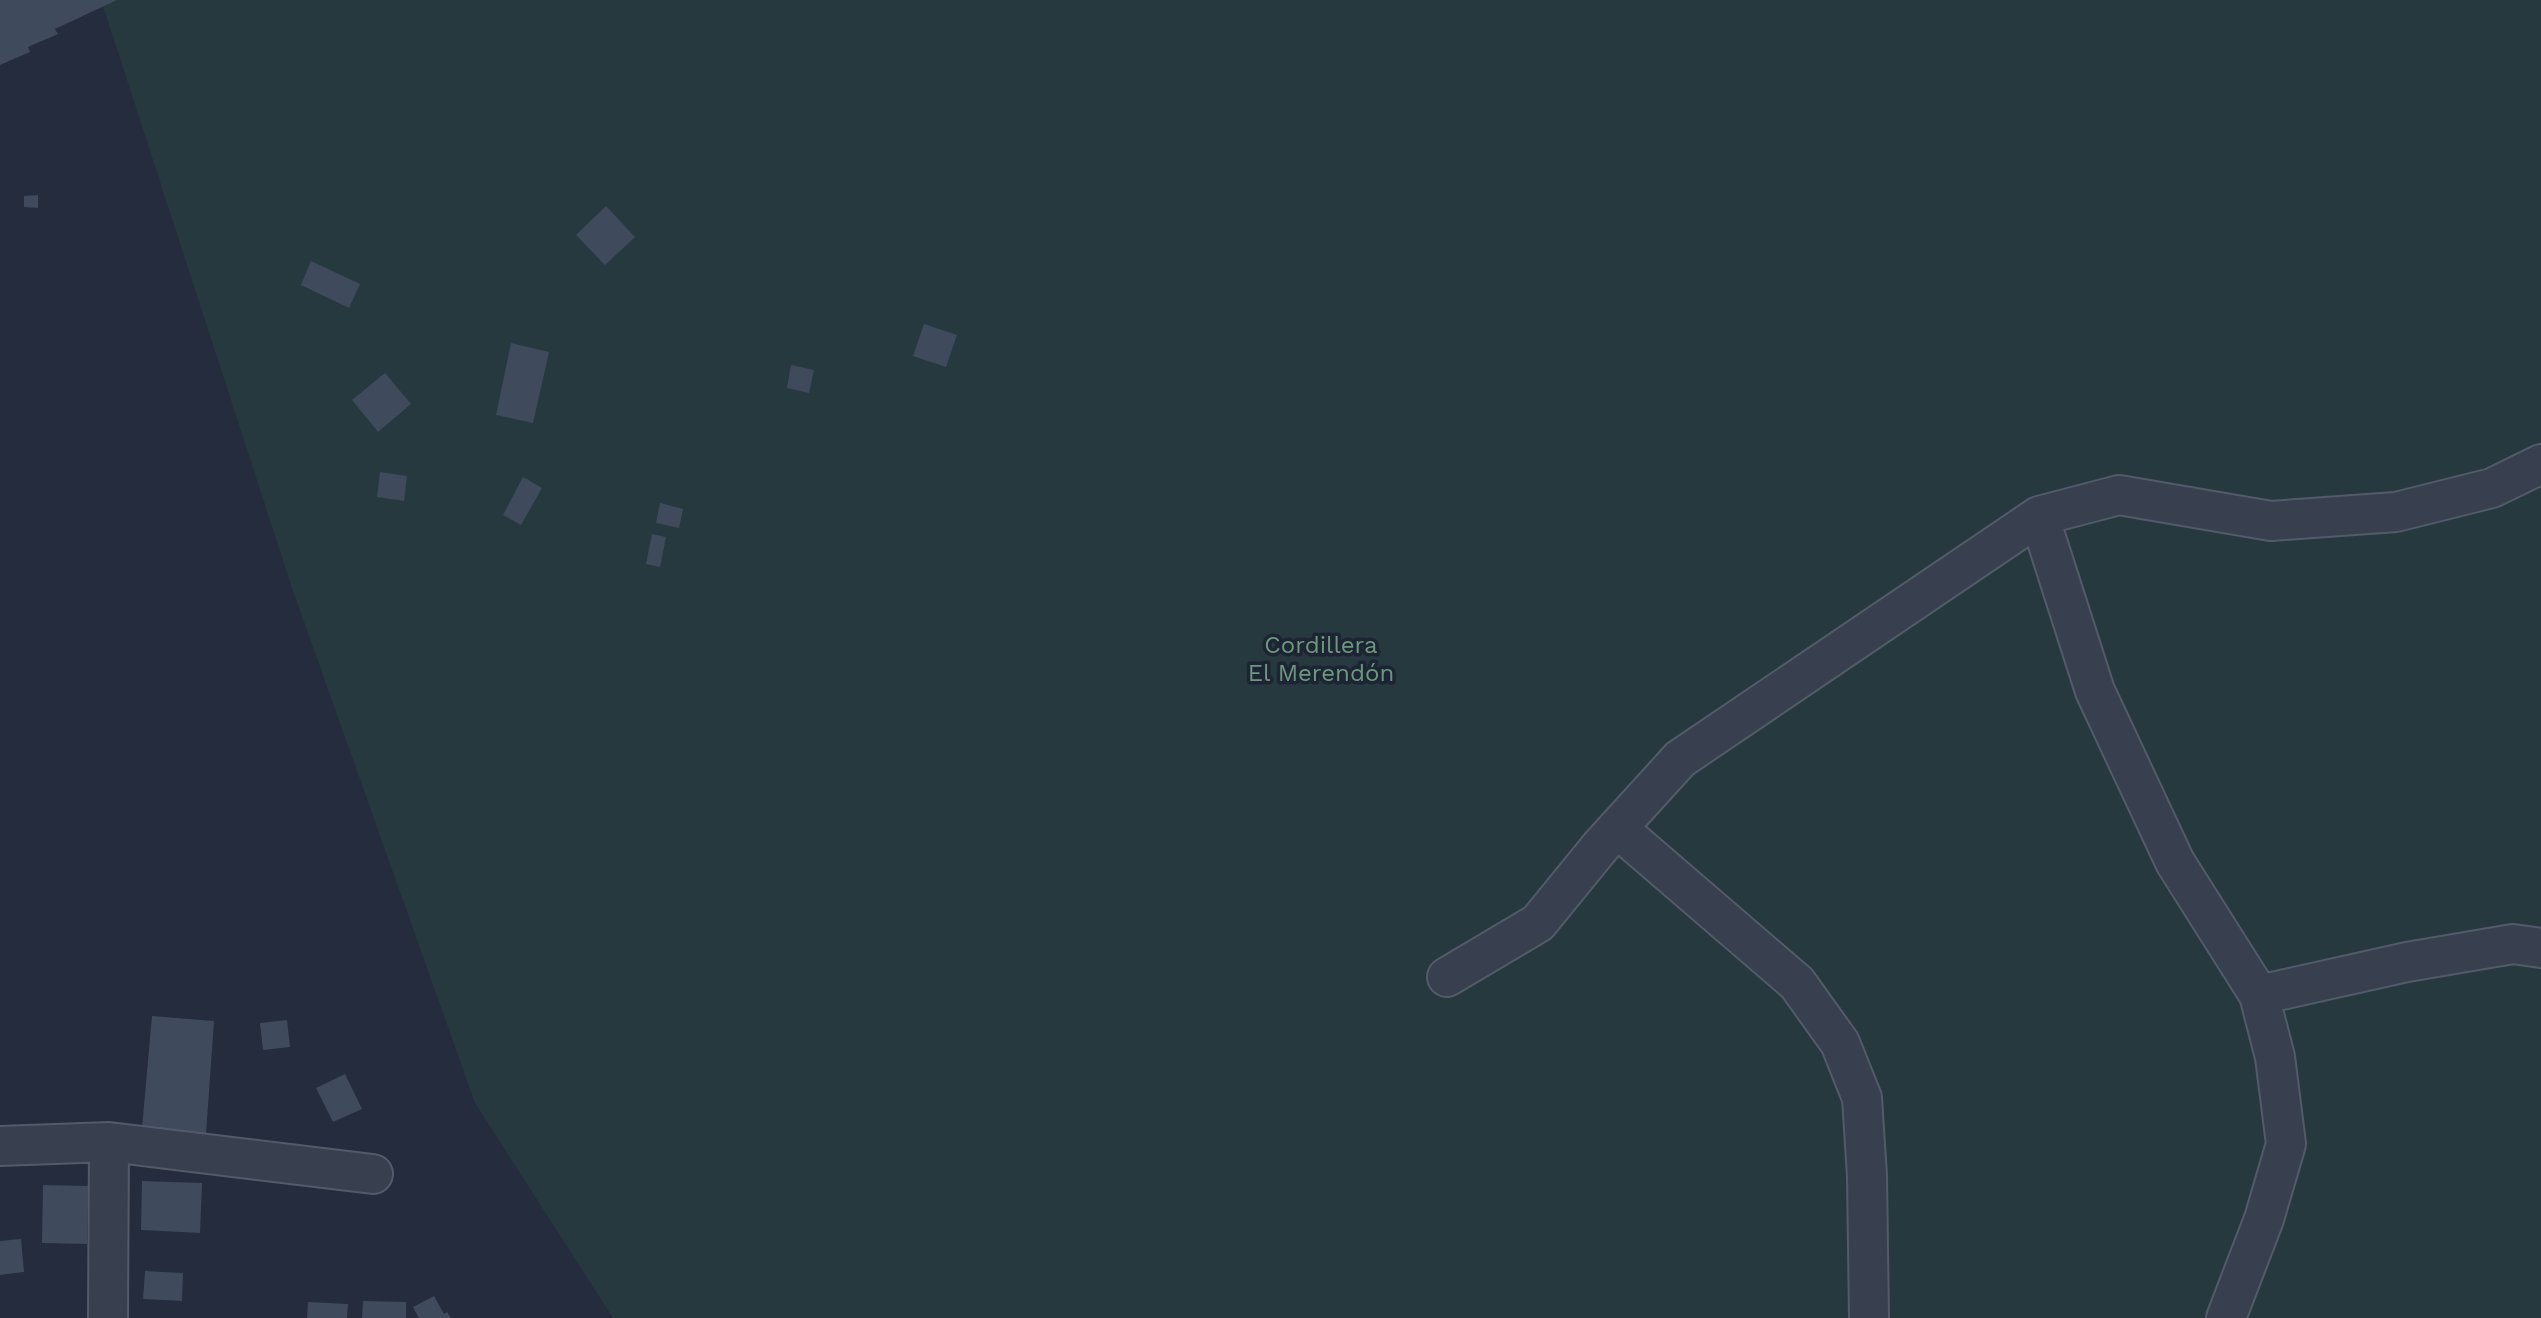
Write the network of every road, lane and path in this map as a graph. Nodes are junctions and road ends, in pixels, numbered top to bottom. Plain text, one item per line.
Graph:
1 (2541, 464) edge
2 (2039, 516) junction
3 (1617, 828) junction
4 (2541, 948) edge
5 (1447, 977) dead end
6 (2259, 995) junction
7 (109, 1142) junction
8 (0, 1146) edge
9 (373, 1174) dead end
10 (108, 1318) edge
11 (1869, 1318) edge
12 (2226, 1318) edge

1 - 2 street
2 - 3 street
2 - 6 street
3 - 5 street
3 - 11 street
4 - 6 street
6 - 12 street
7 - 8 street
7 - 9 street
7 - 10 street

